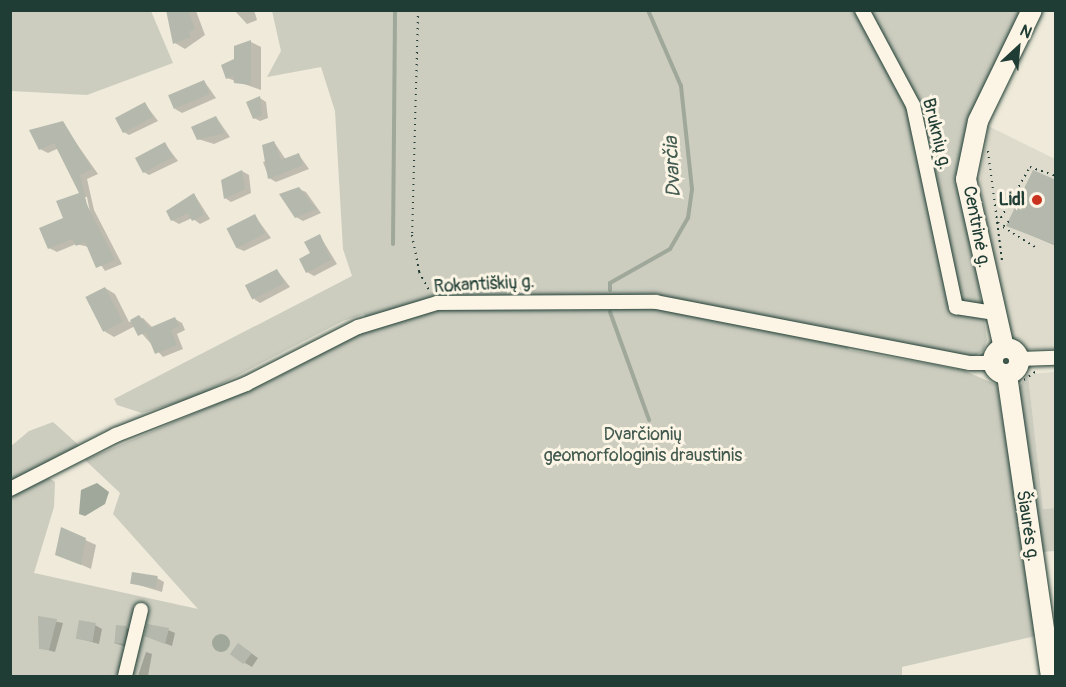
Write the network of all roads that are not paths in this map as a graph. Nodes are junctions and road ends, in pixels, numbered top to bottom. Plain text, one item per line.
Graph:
1 (862, 10) edge
2 (1032, 10) edge
3 (994, 313) junction
4 (1056, 358) edge
5 (1006, 361) junction
6 (10, 489) edge
7 (141, 610) dead end
8 (125, 676) edge
9 (1052, 676) edge

1 - 3 street, Bruknių g.
2 - 3 main road, Centrinė g.
3 - 5 main road, Centrinė g.
4 - 5 street, Rokantiškių g.
5 - 6 street, Rokantiškių g.
5 - 9 main road, Šiaurės g.
7 - 8 street

